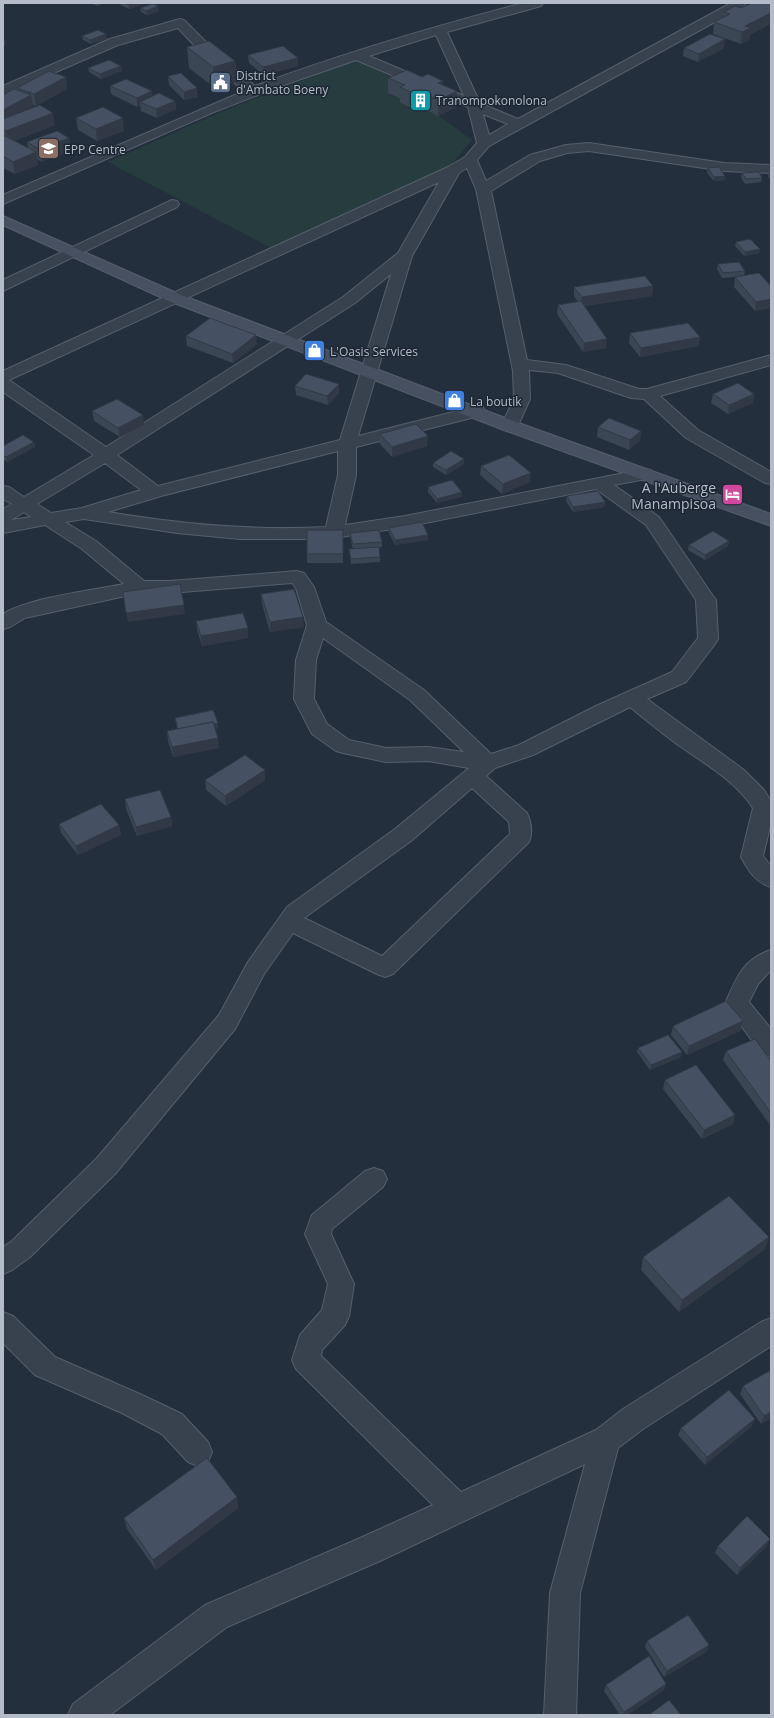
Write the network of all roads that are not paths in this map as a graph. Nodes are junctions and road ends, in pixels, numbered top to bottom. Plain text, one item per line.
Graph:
1 (487, 3) edge
2 (537, 3) edge
3 (740, 3) edge
4 (495, 14) junction
5 (195, 18) dead end
6 (180, 23) junction
7 (440, 29) junction
8 (356, 54) junction
9 (3, 90) edge
10 (254, 92) junction
11 (474, 104) junction
12 (519, 124) junction
13 (484, 143) junction
14 (470, 160) junction
15 (771, 169) edge
16 (453, 170) junction
17 (483, 189) junction
18 (3, 200) edge
19 (172, 204) dead end
20 (3, 220) edge
21 (72, 253) junction
22 (404, 256) junction
23 (3, 286) edge
24 (175, 298) junction
25 (285, 340) junction
26 (771, 360) edge
27 (520, 364) junction
28 (368, 372) junction
29 (3, 377) edge
30 (3, 384) edge
31 (648, 394) junction
32 (477, 411) junction
33 (510, 426) junction
34 (347, 444) junction
35 (106, 455) junction
36 (645, 474) junction
37 (771, 479) edge
38 (598, 482) junction
39 (3, 491) edge
40 (155, 492) junction
41 (25, 505) junction
42 (84, 513) junction
43 (3, 517) edge
44 (47, 518) junction
45 (770, 519) edge
46 (3, 527) edge
47 (334, 532) junction
48 (139, 587) junction
49 (3, 623) edge
50 (316, 626) junction
51 (632, 698) junction
52 (480, 770) junction
53 (771, 879) edge
54 (289, 921) junction
55 (771, 959) edge
56 (771, 1047) edge
57 (374, 1179) dead end
58 (3, 1262) edge
59 (3, 1324) edge
60 (771, 1331) edge
61 (606, 1440) junction
62 (198, 1452) dead end
63 (457, 1509) junction
64 (84, 1715) edge
65 (560, 1715) edge

1 - 4 street
2 - 4 street
3 - 12 street
4 - 7 street
5 - 6 street
6 - 9 street
6 - 10 street
7 - 8 street
7 - 11 street
8 - 10 street
8 - 11 street
10 - 18 street
11 - 12 street
11 - 13 street
12 - 13 street
13 - 14 street
14 - 16 street
14 - 17 street
15 - 17 street
16 - 22 street
16 - 24 street
17 - 27 street
19 - 21 street
20 - 21 street
21 - 23 street
21 - 24 street
22 - 25 street
22 - 28 street
24 - 25 street
24 - 29 street
25 - 28 street
25 - 35 street
26 - 31 street
27 - 31 street
27 - 33 street
28 - 32 street
28 - 34 street
30 - 35 street
31 - 37 street
32 - 33 street
32 - 34 street
33 - 36 street
34 - 40 street
34 - 47 street
35 - 40 street
35 - 41 street
36 - 38 street
36 - 45 street
38 - 47 street
38 - 51 street
39 - 41 street
40 - 42 street
41 - 43 street
41 - 44 street
42 - 44 street
42 - 47 street
44 - 46 street
44 - 48 street
48 - 49 street
48 - 50 street
50 - 52 street
50 - 52 street
51 - 52 street
51 - 53 street
52 - 54 street
52 - 54 street
54 - 58 street
55 - 56 street
57 - 63 street
59 - 62 street
60 - 61 street
61 - 63 street
61 - 65 street
63 - 64 street

